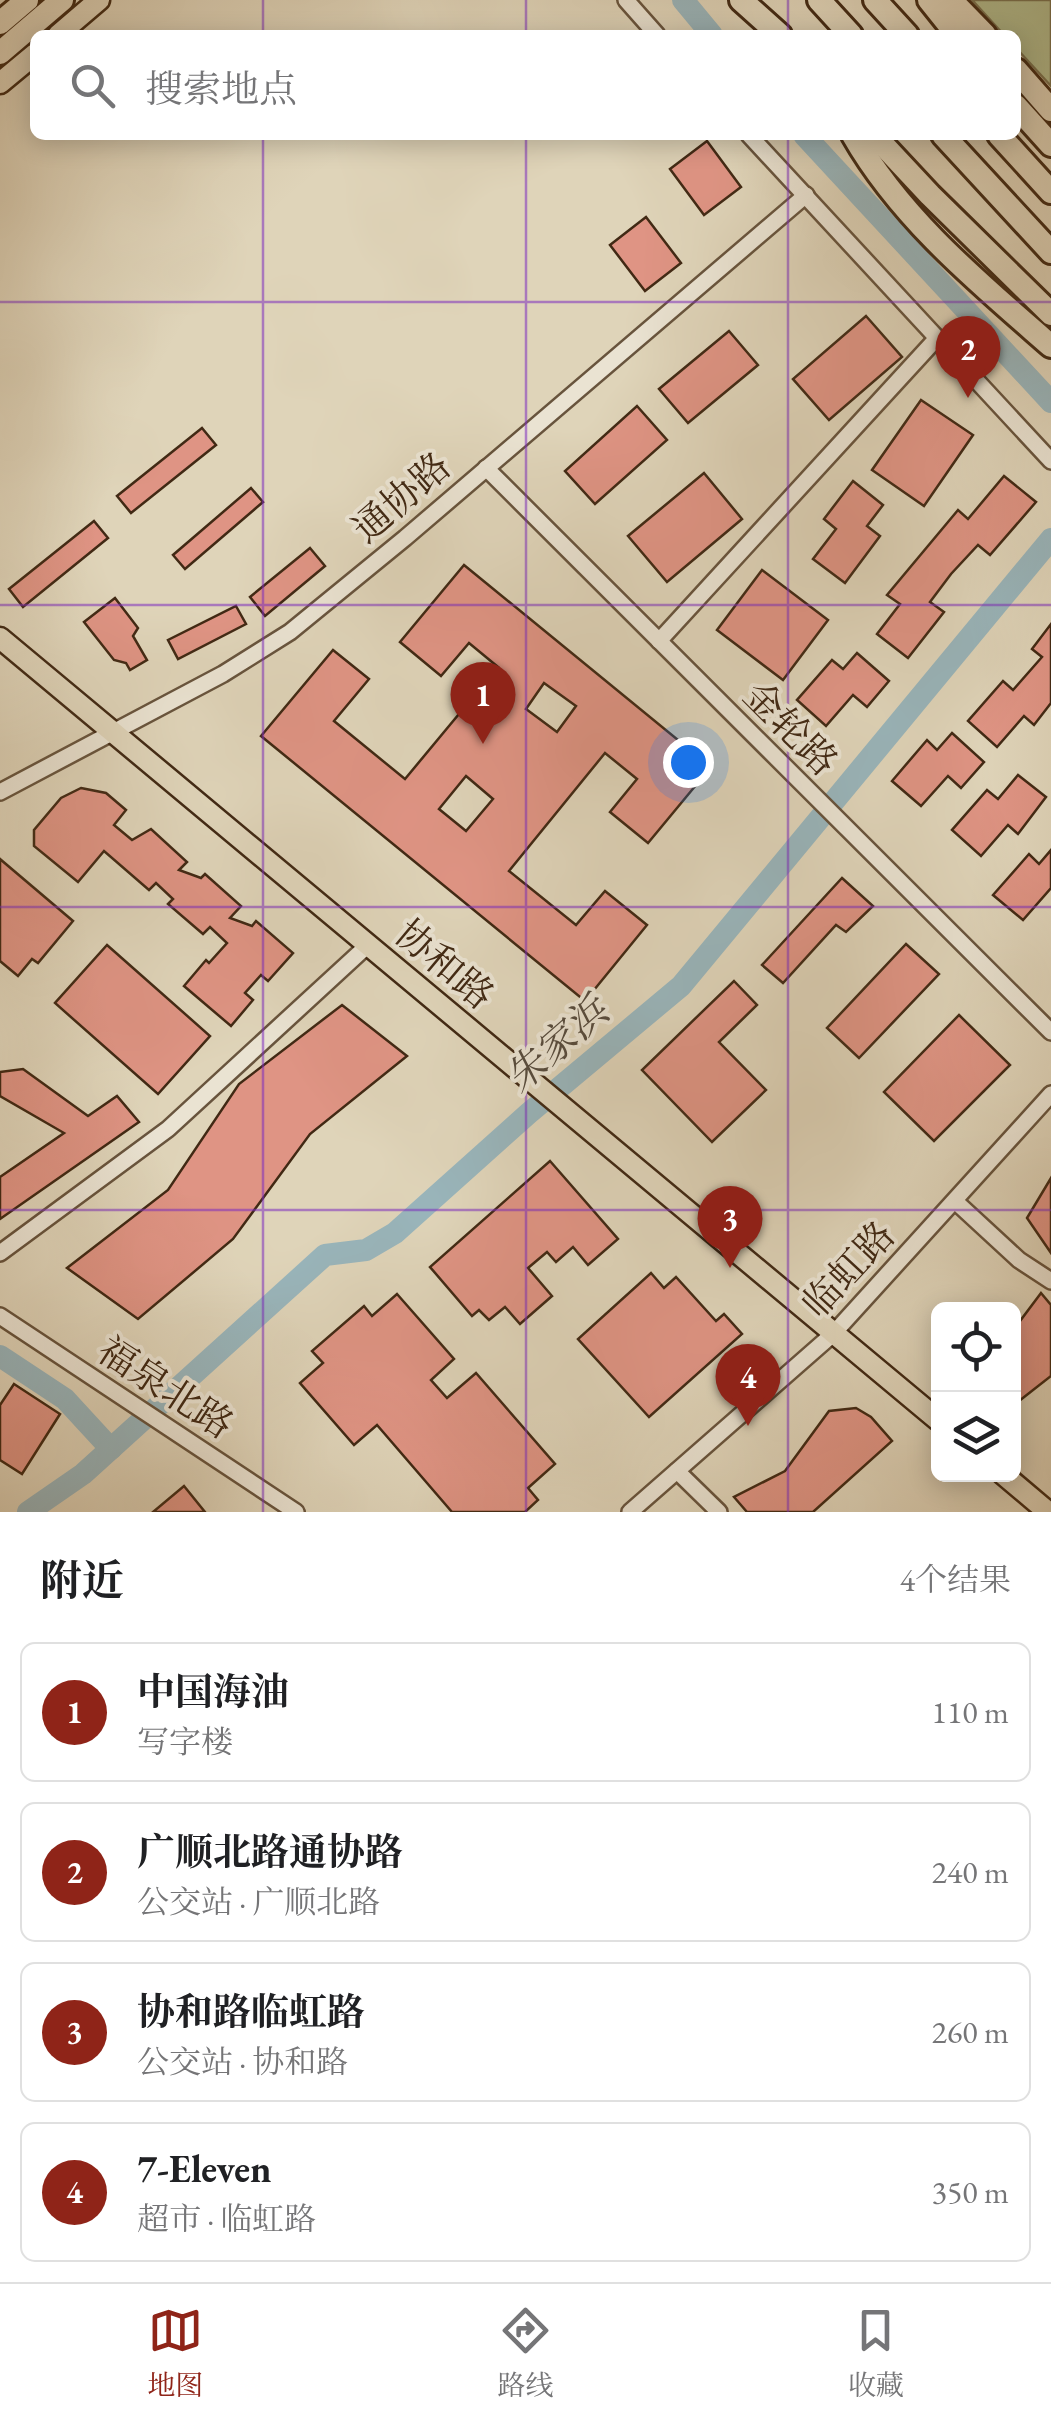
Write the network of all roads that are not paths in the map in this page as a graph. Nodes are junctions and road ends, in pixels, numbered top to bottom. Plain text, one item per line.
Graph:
1 (26, 0) edge
2 (62, 0) edge
3 (99, 0) edge
4 (626, 0) edge
5 (742, 0) edge
6 (762, 0) edge
7 (819, 0) edge
8 (875, 0) edge
9 (929, 0) edge
10 (951, 0) edge
11 (0, 23) edge
12 (64, 30) edge
13 (653, 30) edge
14 (775, 30) edge
15 (787, 30) edge
16 (846, 30) edge
17 (902, 30) edge
18 (953, 30) edge
19 (980, 30) edge
20 (0, 53) edge
21 (30, 58) edge
22 (1021, 76) edge
23 (0, 83) edge
24 (1051, 110) edge
25 (1021, 112) edge
26 (754, 140) edge
27 (856, 140) edge
28 (879, 140) edge
29 (948, 140) edge
30 (1004, 140) edge
31 (1051, 145) edge
32 (1051, 192) edge
33 (806, 195) junction
34 (1051, 252) edge
35 (1051, 314) edge
36 (938, 338) junction
37 (1051, 346) edge
38 (1051, 461) edge
39 (486, 468) junction
40 (0, 638) edge
41 (659, 641) junction
42 (114, 732) junction
43 (0, 792) edge
44 (368, 945) junction
45 (1051, 1032) edge
46 (1051, 1094) edge
47 (955, 1201) junction
48 (0, 1253) edge
49 (1051, 1281) edge
50 (0, 1316) edge
51 (833, 1334) junction
52 (931, 1414) edge
53 (677, 1471) junction
54 (1012, 1482) edge
55 (296, 1512) edge
56 (630, 1512) edge
57 (719, 1512) edge
58 (1048, 1512) edge

1 - 11 highway
2 - 20 highway
3 - 12 main road
4 - 13 street
5 - 14 highway
6 - 15 highway
7 - 16 highway
8 - 17 highway
9 - 18 highway
10 - 19 highway
21 - 23 main road
22 - 24 highway
25 - 31 highway
26 - 33 street
27 - 37 highway
28 - 35 highway
29 - 34 highway
30 - 32 highway
33 - 36 street
33 - 39 street, 通协路
36 - 38 street
36 - 41 street
39 - 41 street, 金轮路
39 - 42 street, 通协路
40 - 42 main road, 协和路
41 - 45 street, 金轮路
42 - 43 street, 通协路
42 - 44 main road, 协和路
44 - 48 street
44 - 51 main road, 协和路
46 - 47 street, 临虹路
47 - 49 street
47 - 51 street, 临虹路
50 - 55 street, 福泉北路
51 - 52 main road, 协和路
51 - 53 street, 临虹路
53 - 56 street, 临虹路
53 - 57 street
54 - 58 main road

